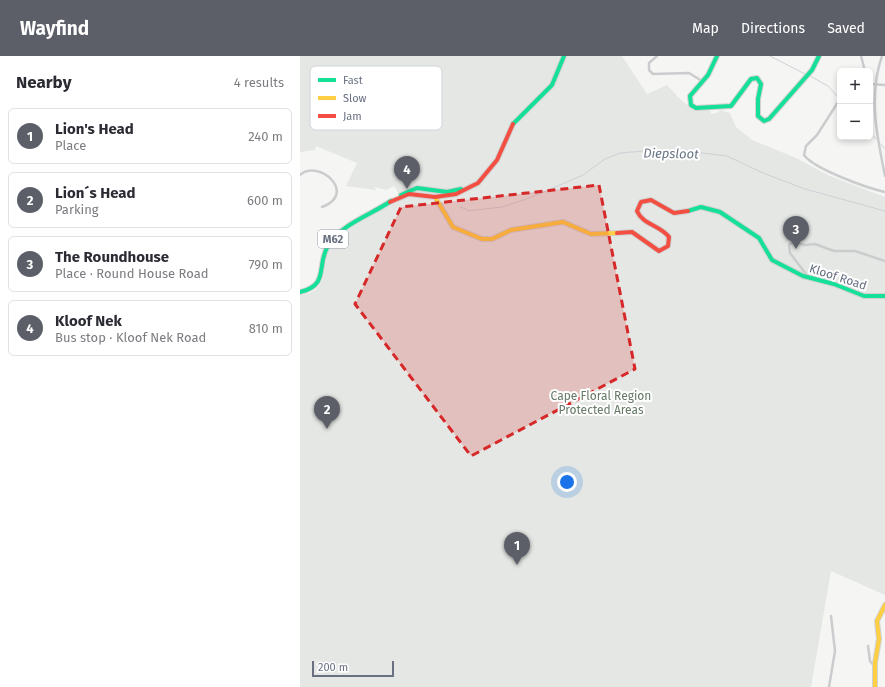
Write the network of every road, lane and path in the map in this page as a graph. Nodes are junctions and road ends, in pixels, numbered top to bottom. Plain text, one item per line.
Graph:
1 (564, 56) edge
2 (657, 56) edge
3 (717, 56) edge
4 (819, 56) edge
5 (861, 56) edge
6 (882, 56) edge
7 (864, 68) edge
8 (702, 82) junction
9 (873, 84) edge
10 (876, 85) junction
11 (885, 85) edge
12 (837, 103) edge
13 (873, 104) joint
14 (488, 173) junction
15 (300, 175) edge
16 (885, 176) edge
17 (416, 188) junction
18 (427, 190) junction
19 (885, 192) edge
20 (419, 195) junction
21 (425, 196) junction
22 (435, 197) junction
23 (390, 202) junction
24 (322, 207) dead end
25 (885, 261) edge
26 (809, 278) junction
27 (300, 292) edge
28 (885, 296) edge
29 (885, 605) edge
30 (831, 616) dead end
31 (868, 646) dead end
32 (875, 667) junction
33 (830, 687) edge
34 (876, 687) edge

1 - 14 main road, M62
2 - 8 street
3 - 8 main road
4 - 8 main road
5 - 7 street
6 - 10 street
9 - 10 street
10 - 11 street
10 - 13 street
12 - 19 street
13 - 16 street
14 - 18 main road, M62
14 - 22 main road, M62
15 - 24 street
17 - 18 main road, M62
17 - 20 main road
17 - 23 main road, M62
18 - 21 main road
18 - 22 main road
20 - 21 main road, M62
20 - 23 main road, M62
21 - 22 main road, M62
22 - 26 main road, Kloof Road
23 - 27 main road, M62
25 - 26 street
26 - 28 main road, Kloof Road
29 - 32 main road
30 - 33 street
31 - 32 street
32 - 34 main road

